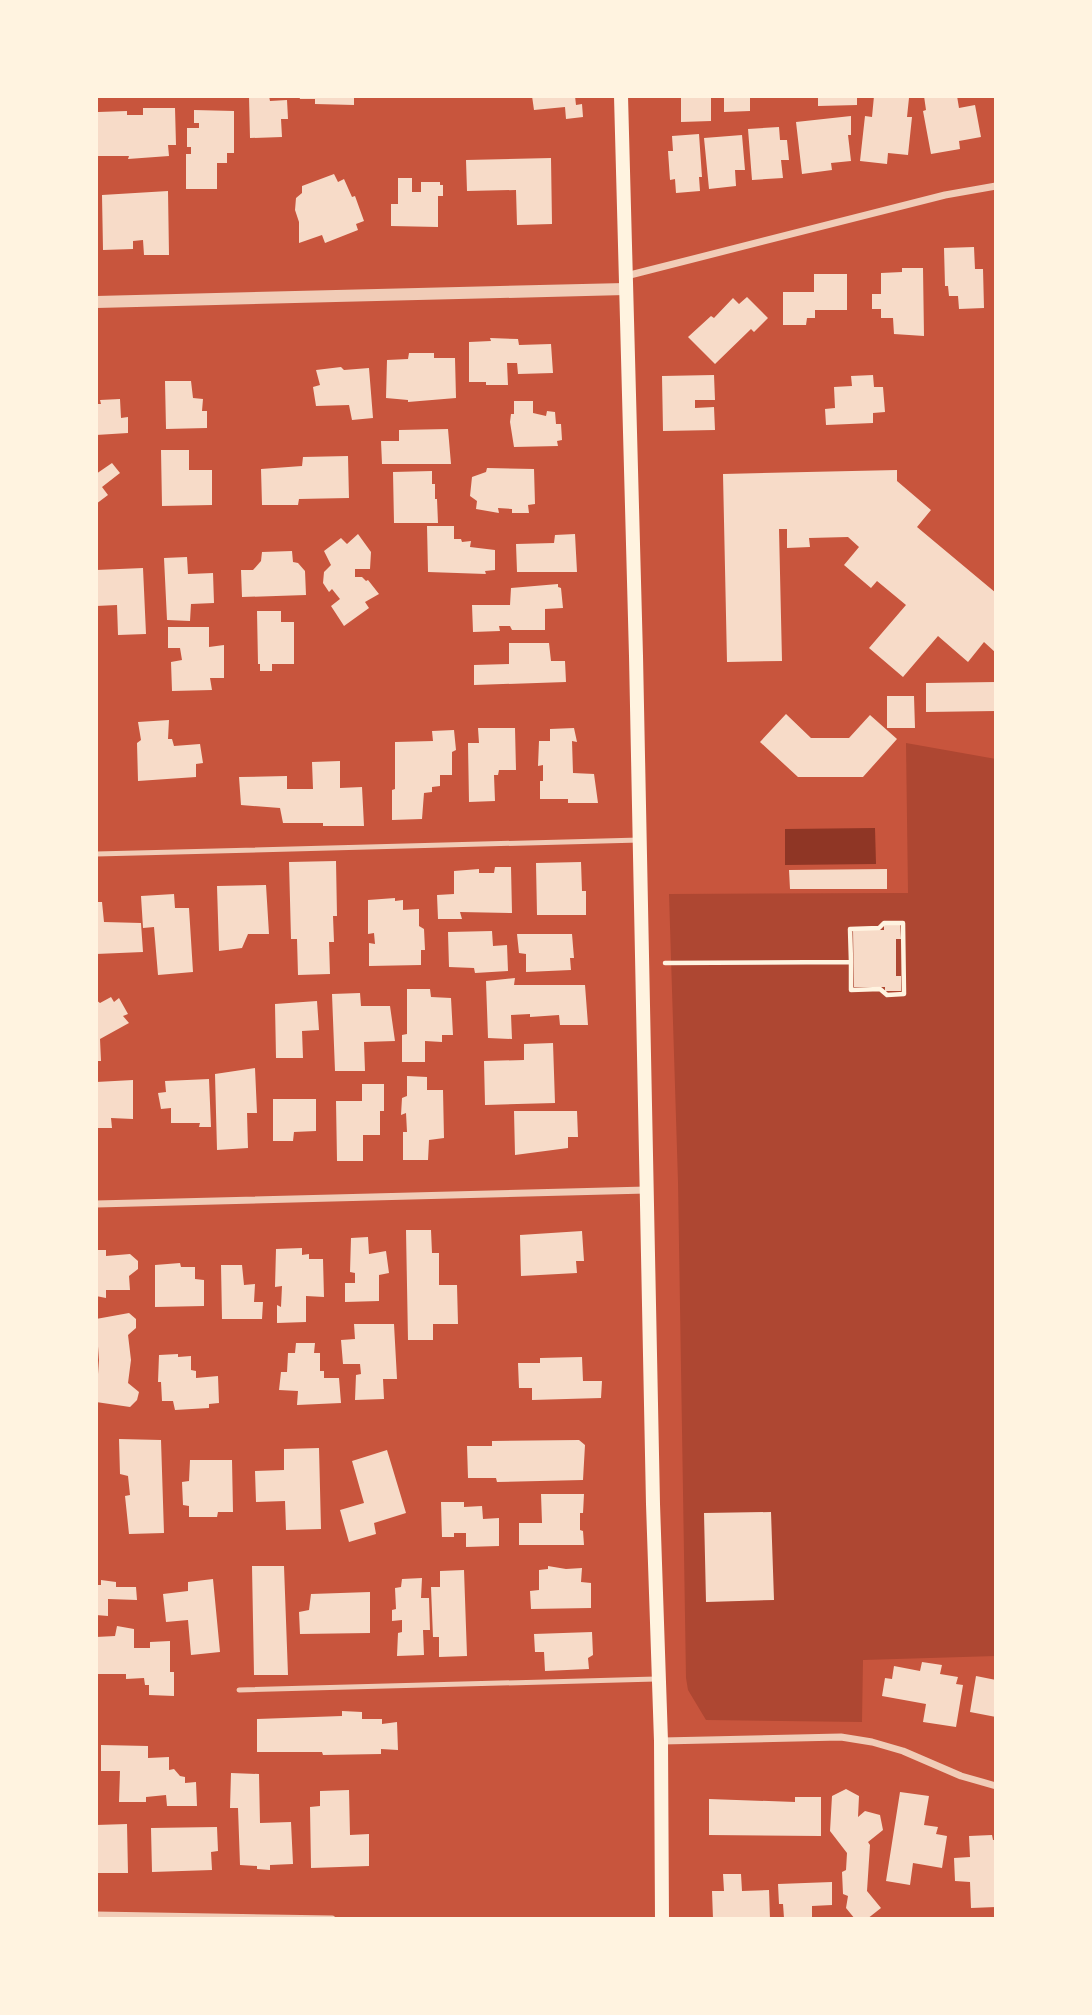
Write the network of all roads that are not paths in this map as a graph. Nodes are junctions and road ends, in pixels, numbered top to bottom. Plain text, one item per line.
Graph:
1 (621, 96) edge
2 (996, 186) edge
3 (625, 283) junction
4 (96, 302) edge
5 (640, 840) junction
6 (96, 854) edge
7 (647, 1190) junction
8 (96, 1204) edge
9 (659, 1679) junction
10 (239, 1690) dead end
11 (660, 1741) junction
12 (996, 1786) edge
13 (96, 1915) edge
14 (332, 1919) edge
15 (662, 1919) edge

1 - 3 main road
2 - 3 street
3 - 4 street
3 - 5 main road
5 - 6 lane
5 - 7 main road
7 - 8 street
7 - 9 main road
9 - 10 lane
9 - 11 main road
11 - 12 street
11 - 15 main road
13 - 14 street

